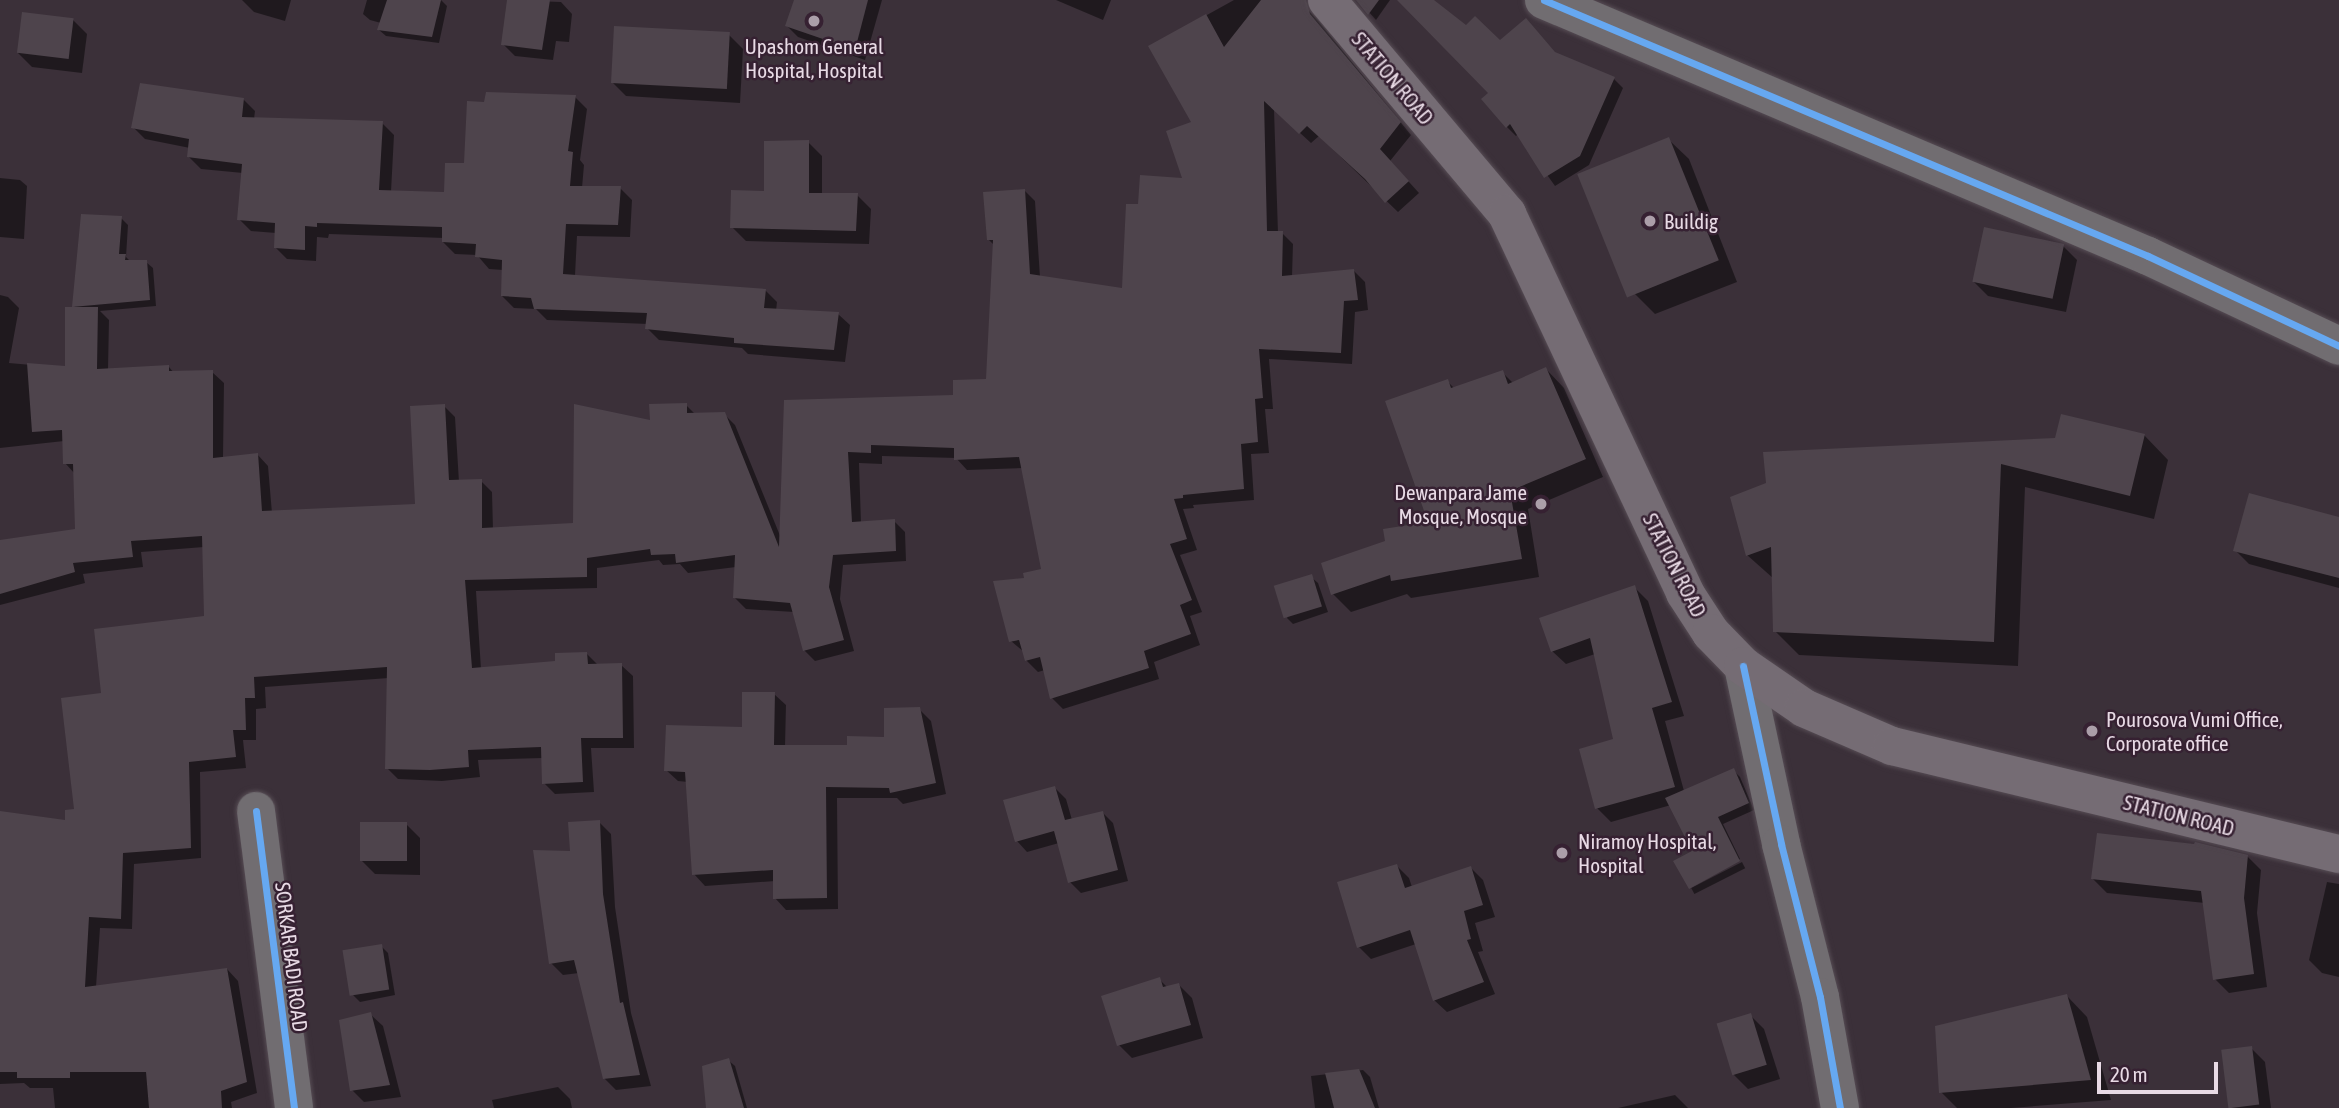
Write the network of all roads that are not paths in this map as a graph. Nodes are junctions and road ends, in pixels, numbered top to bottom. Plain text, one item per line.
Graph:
1 (1327, 0) edge
2 (1544, 0) edge
3 (2339, 346) edge
4 (1743, 666) junction
5 (256, 811) dead end
6 (2339, 854) edge
7 (294, 1108) edge
8 (1840, 1108) edge

1 - 4 main road, STATION ROAD
2 - 3 street
4 - 6 main road, STATION ROAD
4 - 8 street
5 - 7 street, SORKAR BADI ROAD

